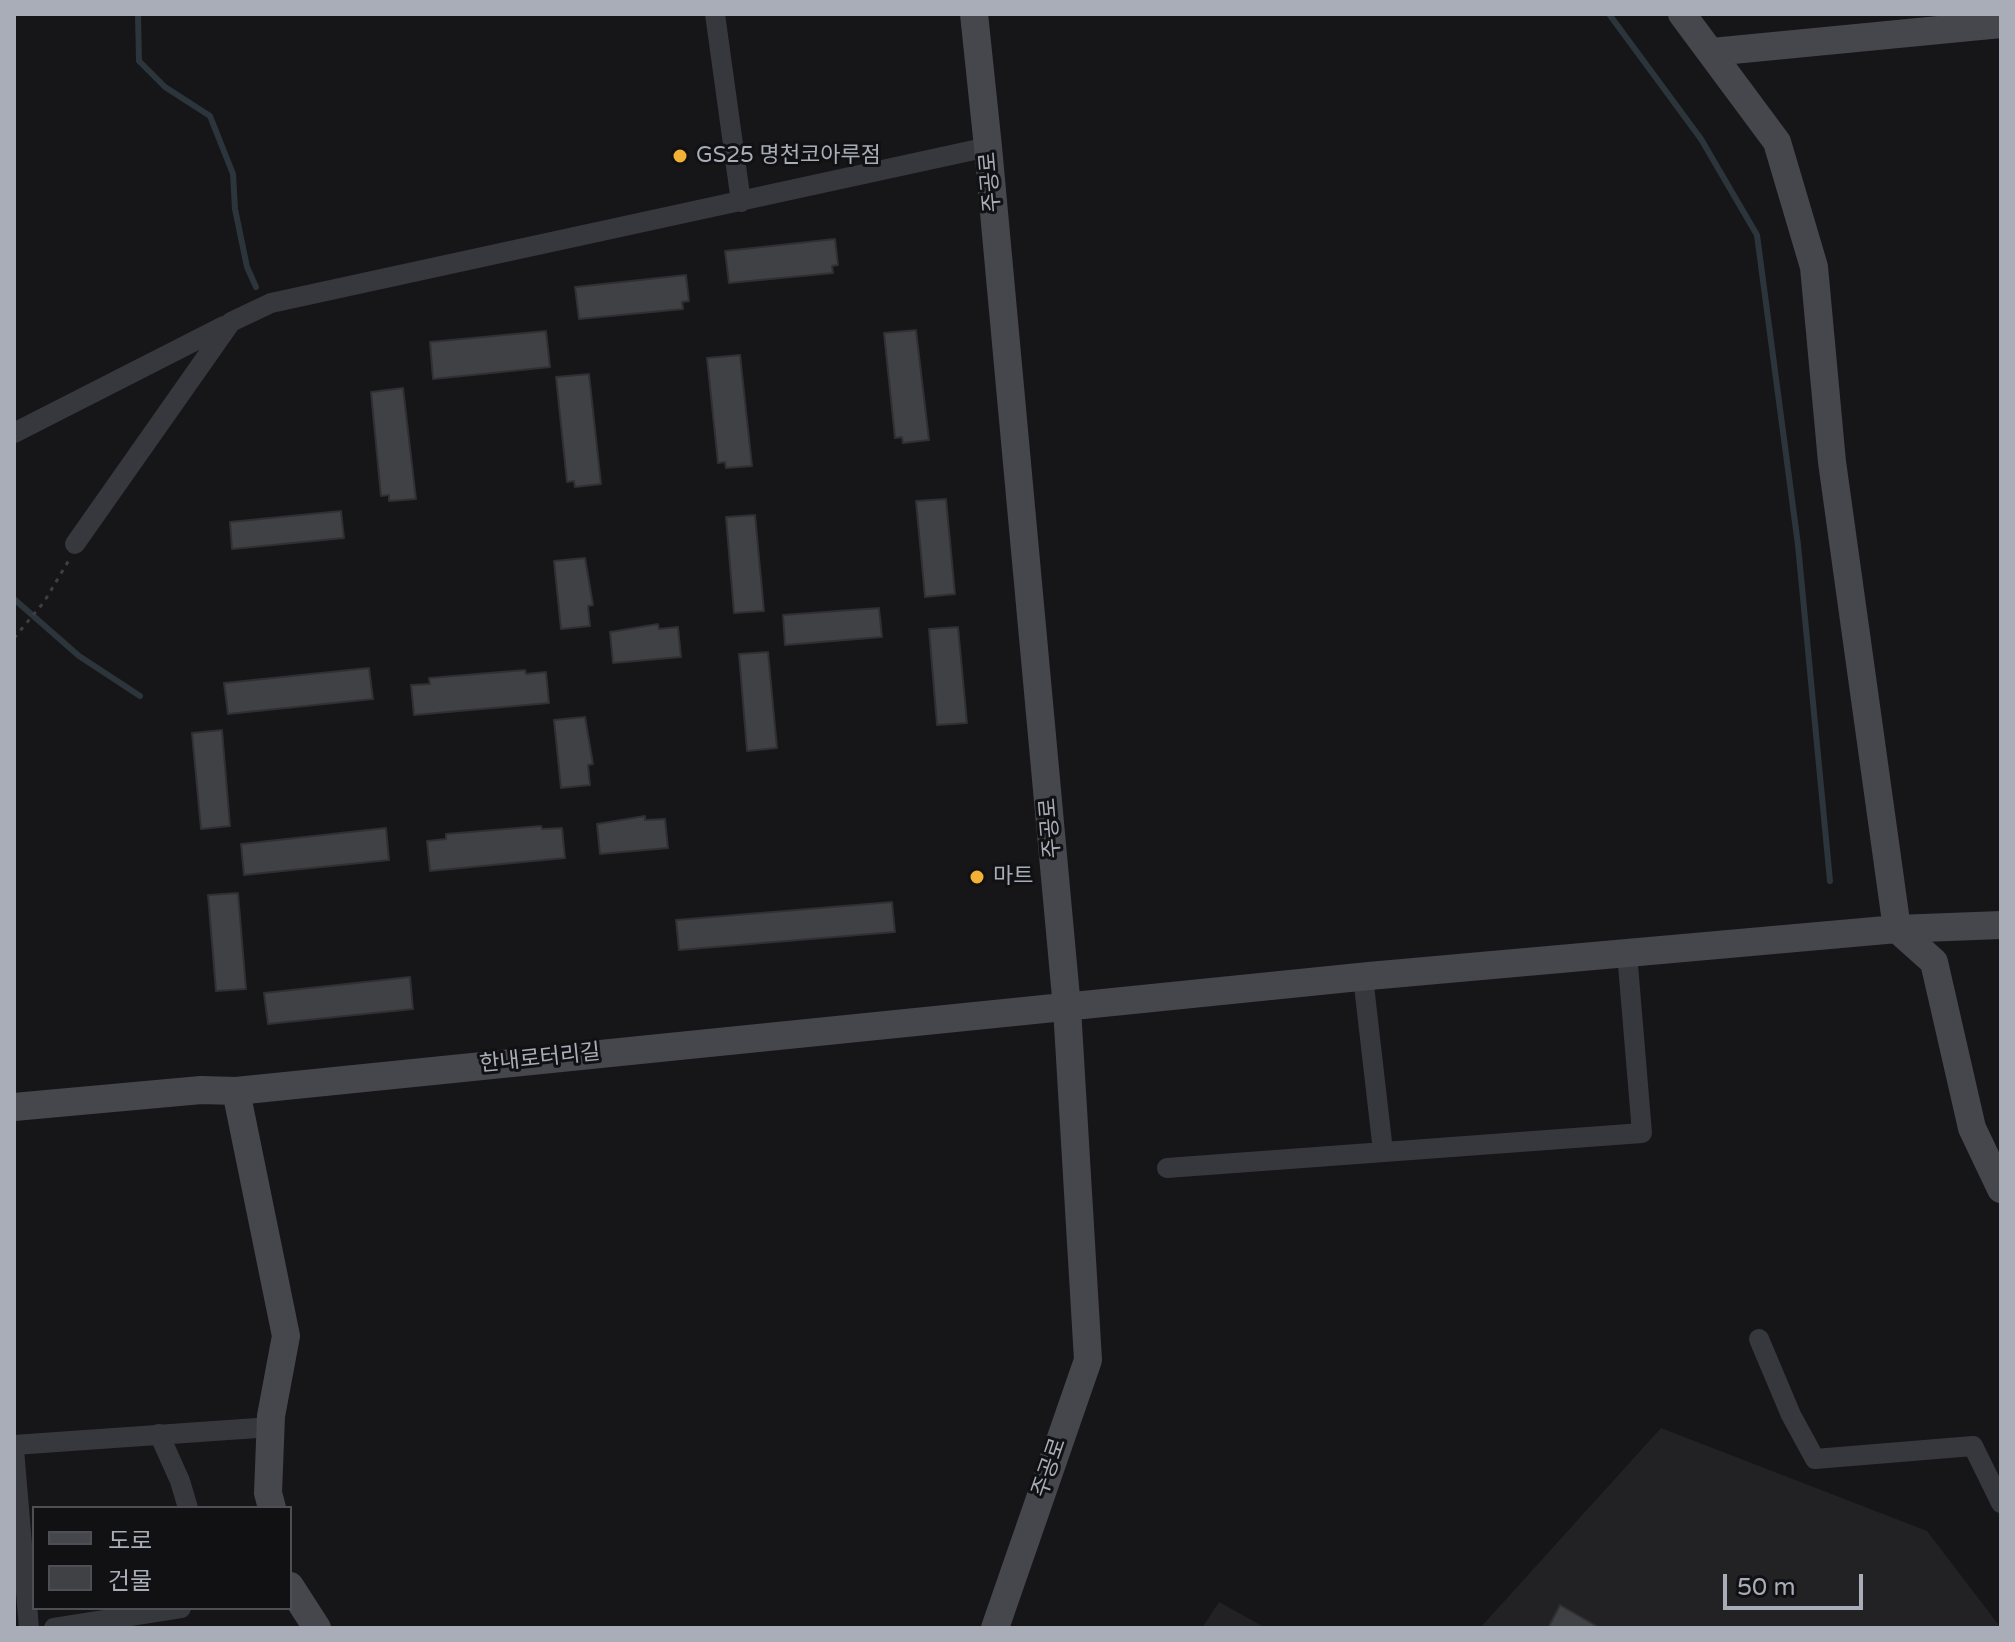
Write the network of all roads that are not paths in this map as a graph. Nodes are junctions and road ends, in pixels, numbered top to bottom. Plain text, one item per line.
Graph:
1 (715, 14) edge
2 (974, 14) edge
3 (1682, 14) edge
4 (2001, 24) edge
5 (1712, 52) junction
6 (988, 147) junction
7 (741, 202) junction
8 (231, 322) junction
9 (14, 433) edge
10 (75, 544) road end
11 (2001, 925) edge
12 (1897, 929) junction
13 (1627, 953) junction
14 (1363, 977) junction
15 (1067, 1008) junction
16 (236, 1091) junction
17 (14, 1107) edge
18 (1383, 1151) junction
19 (1167, 1168) dead end
20 (2001, 1189) edge
21 (1759, 1339) dead end
22 (271, 1427) junction
23 (159, 1434) junction
24 (14, 1447) edge
25 (270, 1500) edge
26 (2001, 1503) edge
27 (187, 1506) edge
28 (292, 1593) edge
29 (168, 1610) edge
30 (29, 1628) edge
31 (54, 1628) edge
32 (317, 1628) edge
33 (995, 1628) edge

1 - 7 street
2 - 6 street, 주공로
3 - 5 street
4 - 5 street
5 - 12 street
6 - 7 street
6 - 15 street, 주공로
7 - 8 street
8 - 9 street
8 - 10 street
11 - 12 street, 한내로터리길
12 - 13 street, 한내로터리길
12 - 20 street
13 - 14 street, 한내로터리길
13 - 18 street
14 - 15 street, 한내로터리길
14 - 18 street
15 - 16 street, 한내로터리길
15 - 33 street, 주공로
16 - 17 street, 한내로터리길
16 - 22 street
18 - 19 street
21 - 26 street
22 - 23 street
22 - 25 street
23 - 24 street
23 - 27 street
24 - 30 street
28 - 32 street
29 - 31 street

